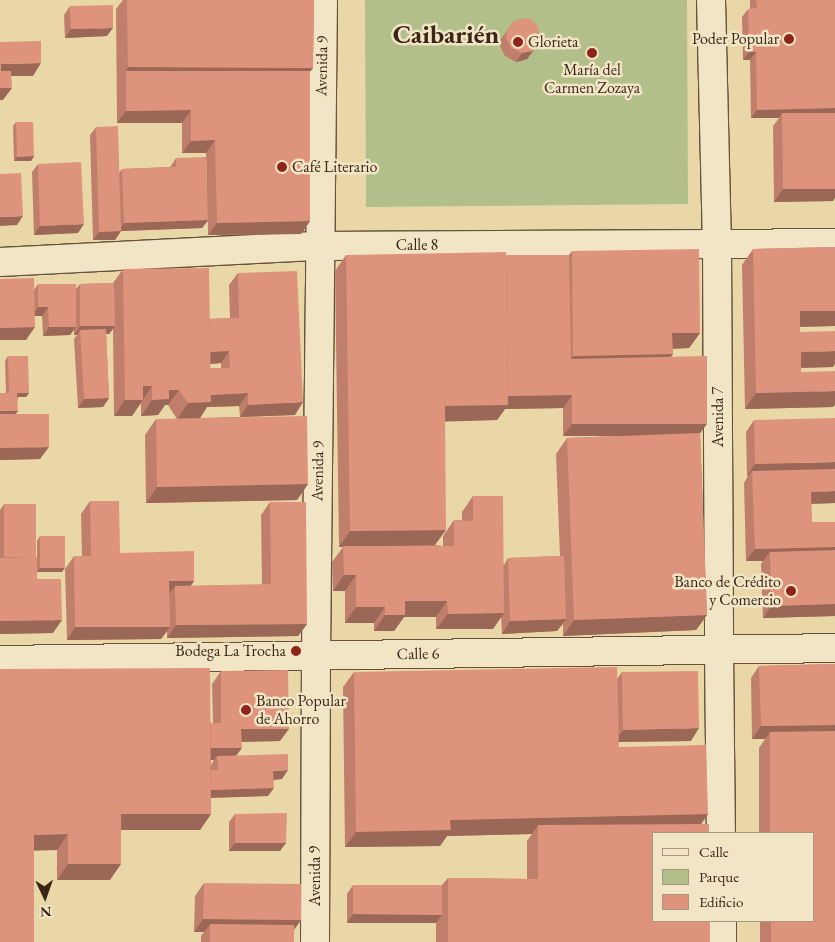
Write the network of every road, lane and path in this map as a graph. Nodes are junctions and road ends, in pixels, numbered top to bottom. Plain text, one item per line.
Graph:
1 (323, 0) edge
2 (711, 0) edge
3 (835, 243) edge
4 (717, 244) junction
5 (320, 246) junction
6 (0, 262) edge
7 (835, 648) edge
8 (719, 650) junction
9 (316, 656) junction
10 (0, 660) edge
11 (721, 832) edge
12 (722, 922) edge
13 (315, 942) edge
14 (722, 942) edge

1 - 5 street, Avenida 9
2 - 4 street, Avenida 7
3 - 4 street, Calle 8
4 - 5 street, Calle 8
4 - 8 street, Avenida 7
5 - 6 street, Calle 8
5 - 9 street, Avenida 9
7 - 8 street, Calle 6
8 - 9 street, Calle 6
8 - 11 street, Avenida 7
9 - 10 street, Calle 6
9 - 13 street, Avenida 9
12 - 14 street

